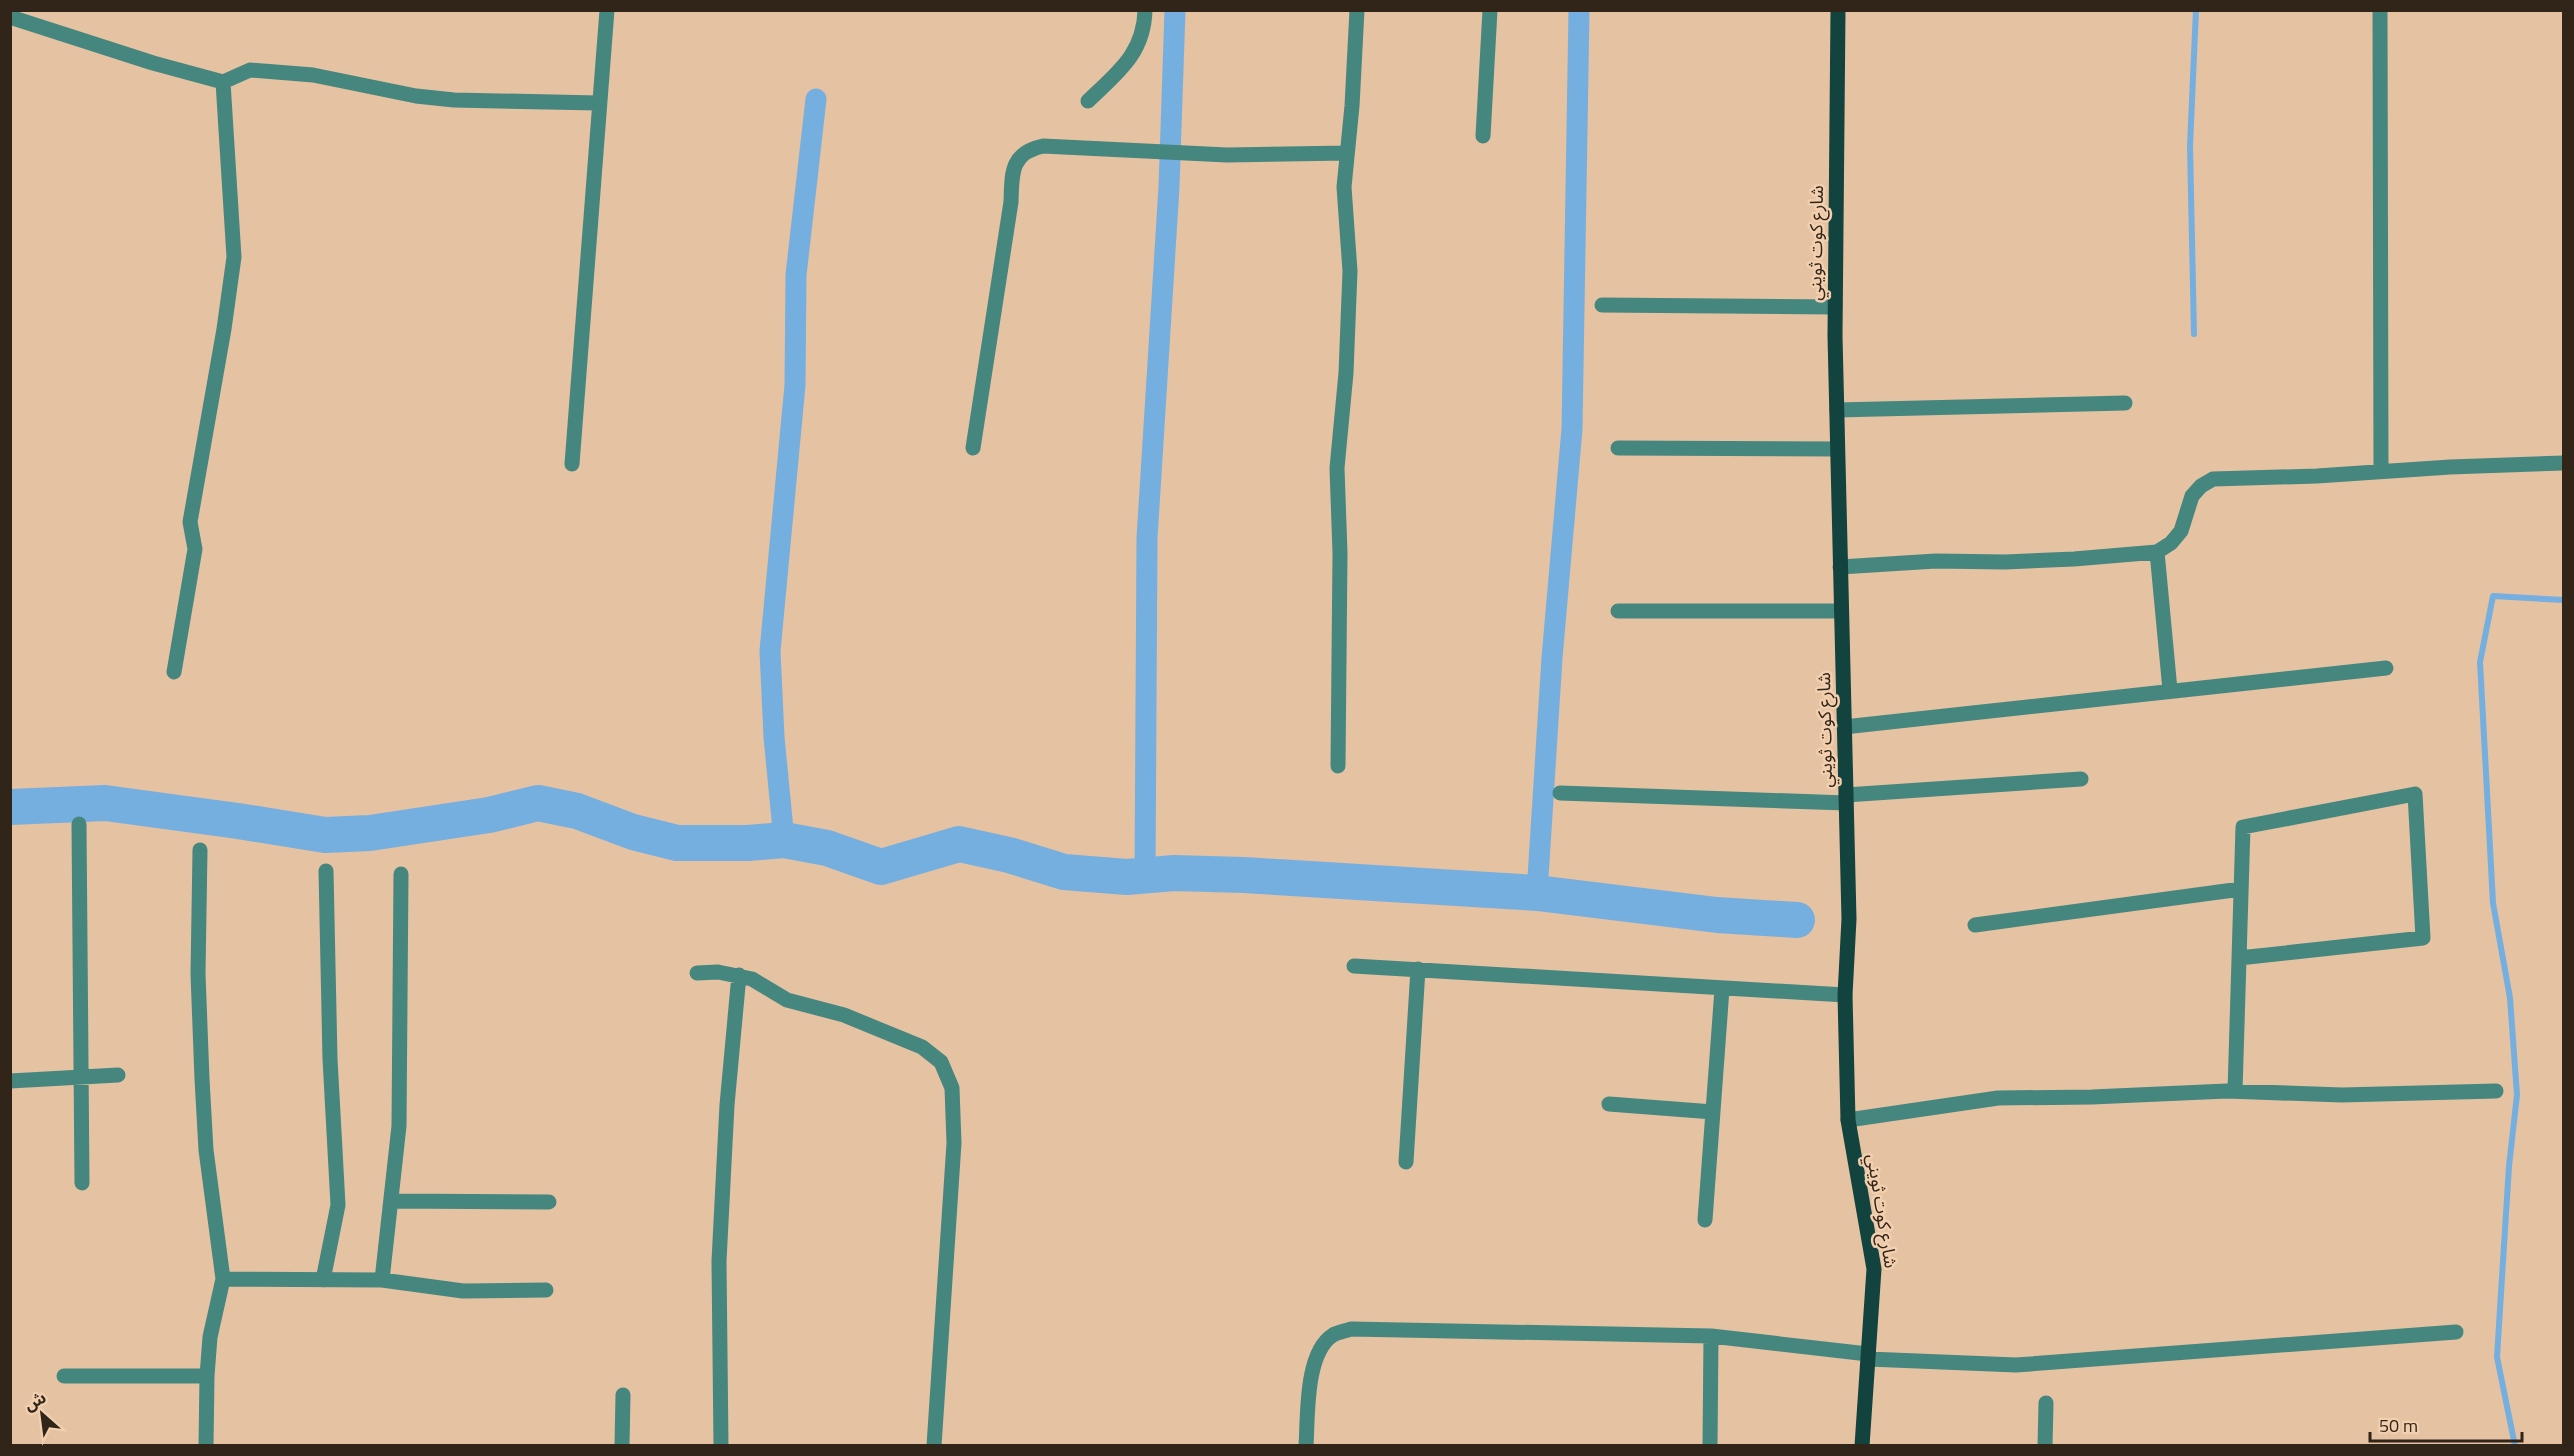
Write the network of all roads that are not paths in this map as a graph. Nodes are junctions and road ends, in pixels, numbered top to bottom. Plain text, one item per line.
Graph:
1 (607, 10) edge
2 (1145, 10) edge
3 (1357, 10) edge
4 (1490, 10) edge
5 (1838, 10) edge
6 (2380, 10) edge
7 (10, 17) edge
8 (223, 82) junction
9 (1088, 101) dead end
10 (598, 103) junction
11 (1483, 136) dead end
12 (1347, 153) junction
13 (1602, 305) dead end
14 (1835, 308) junction
15 (2125, 403) dead end
16 (1837, 410) junction
17 (973, 448) dead end
18 (1618, 448) dead end
19 (1837, 449) junction
20 (2564, 463) edge
21 (572, 464) dead end
22 (2381, 471) junction
23 (2157, 552) junction
24 (1840, 567) junction
25 (1618, 610) dead end
26 (1841, 611) junction
27 (2386, 668) dead end
28 (174, 672) dead end
29 (2170, 690) junction
30 (1844, 727) junction
31 (1338, 766) dead end
32 (2081, 779) dead end
33 (1560, 793) dead end
34 (1846, 799) junction
35 (79, 824) dead end
36 (200, 850) dead end
37 (326, 871) dead end
38 (401, 874) dead end
39 (2241, 889) junction
40 (1975, 926) dead end
41 (2239, 958) junction
42 (1354, 966) dead end
43 (1418, 969) junction
44 (697, 973) dead end
45 (739, 975) junction
46 (1722, 988) junction
47 (1845, 995) junction
48 (118, 1076) dead end
49 (82, 1077) junction
50 (10, 1081) edge
51 (2496, 1090) dead end
52 (2235, 1091) junction
53 (1609, 1104) dead end
54 (1713, 1112) junction
55 (1848, 1120) junction
56 (1406, 1162) dead end
57 (82, 1183) dead end
58 (391, 1200) junction
59 (549, 1202) dead end
60 (1705, 1221) dead end
61 (223, 1279) junction
62 (323, 1280) junction
63 (382, 1280) junction
64 (546, 1290) dead end
65 (2456, 1332) dead end
66 (1711, 1336) junction
67 (1868, 1356) junction
68 (63, 1376) dead end
69 (207, 1376) junction
70 (623, 1395) dead end
71 (2046, 1403) dead end
72 (206, 1446) edge
73 (622, 1446) edge
74 (721, 1446) edge
75 (934, 1446) edge
76 (1306, 1446) edge
77 (1710, 1446) edge
78 (1862, 1446) edge
79 (2045, 1446) edge

1 - 10 street
2 - 9 street
3 - 12 street
4 - 11 street
5 - 14 main road, شارع كوت ثويني
6 - 22 street
7 - 8 street
8 - 10 street
8 - 28 street
10 - 21 street
12 - 17 street
12 - 31 street
13 - 14 street
14 - 16 main road, شارع كوت ثويني
15 - 16 street
16 - 19 main road, شارع كوت ثويني
18 - 19 street
19 - 24 main road, شارع كوت ثويني
20 - 22 street
22 - 23 street
23 - 24 street
23 - 29 street
24 - 26 main road, شارع كوت ثويني
25 - 26 street
26 - 30 main road, شارع كوت ثويني
27 - 29 street
29 - 30 street
30 - 34 main road, شارع كوت ثويني
32 - 34 street
33 - 34 street
34 - 47 main road, شارع كوت ثويني
35 - 49 street
36 - 61 street
37 - 62 street
38 - 58 street
39 - 40 street
39 - 41 street
39 - 41 street
41 - 52 street
42 - 43 street
43 - 46 street
43 - 56 street
44 - 45 street
45 - 74 street
45 - 75 street
46 - 47 street
46 - 54 street
47 - 55 main road, شارع كوت ثويني
48 - 49 street
49 - 50 street
49 - 57 street
51 - 52 street
52 - 55 street
53 - 54 street
54 - 60 street
55 - 67 main road, شارع كوت ثويني
58 - 59 street
58 - 63 street
61 - 62 street
61 - 69 street
62 - 63 street
63 - 64 street
65 - 67 street
66 - 67 street
66 - 76 street
66 - 77 street
67 - 78 main road, شارع كوت ثويني
68 - 69 street
69 - 72 street
70 - 73 street
71 - 79 street

